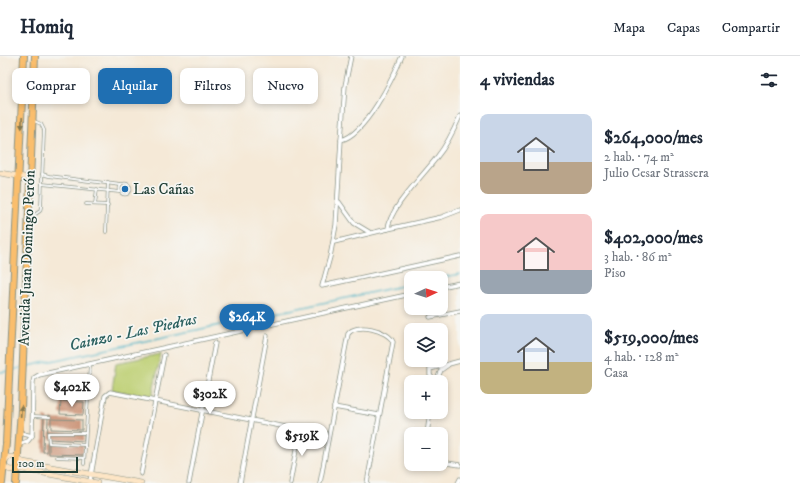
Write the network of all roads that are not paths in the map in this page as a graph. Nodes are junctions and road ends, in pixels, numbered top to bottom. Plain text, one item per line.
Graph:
1 (24, 56) edge
2 (35, 56) edge
3 (351, 56) edge
4 (402, 56) edge
5 (460, 116) edge
6 (33, 120) junction
7 (341, 140) junction
8 (0, 173) edge
9 (42, 174) junction
10 (20, 176) junction
11 (30, 178) junction
12 (90, 181) junction
13 (108, 183) junction
14 (42, 184) junction
15 (121, 185) junction
16 (90, 188) junction
17 (97, 189) junction
18 (108, 191) junction
19 (120, 192) junction
20 (338, 202) junction
21 (86, 204) dead end
22 (95, 204) junction
23 (108, 204) junction
24 (460, 210) edge
25 (29, 219) junction
26 (388, 229) junction
27 (106, 232) dead end
28 (370, 232) junction
29 (334, 242) junction
30 (16, 248) junction
31 (28, 249) junction
32 (460, 256) edge
33 (460, 283) edge
34 (448, 286) edge
35 (404, 296) edge
36 (460, 311) edge
37 (430, 317) dead end
38 (267, 336) dead end
39 (215, 343) dead end
40 (164, 355) dead end
41 (460, 361) edge
42 (450, 363) junction
43 (90, 364) junction
44 (430, 375) edge
45 (438, 375) edge
46 (155, 401) junction
47 (334, 407) junction
48 (203, 410) junction
49 (379, 415) junction
50 (31, 416) junction
51 (50, 417) dead end
52 (251, 420) junction
53 (20, 433) junction
54 (86, 433) junction
55 (32, 436) junction
56 (20, 444) junction
57 (85, 445) junction
58 (57, 457) dead end
59 (84, 458) junction
60 (19, 460) junction
61 (4, 462) junction
62 (448, 463) edge
63 (84, 464) dead end
64 (460, 465) edge
65 (18, 469) junction
66 (91, 473) junction
67 (140, 474) dead end
68 (460, 479) edge
69 (79, 481) edge
70 (90, 482) junction
71 (2, 483) edge
72 (16, 483) edge
73 (97, 483) edge
74 (141, 483) edge
75 (189, 483) edge
76 (240, 483) edge
77 (290, 483) edge
78 (320, 483) edge
79 (367, 483) edge
80 (458, 483) edge

1 -> 10 main road, Avenida Juan Domingo Perón
2 - 6 main road, Avenida Juan Domingo Perón
3 - 7 street
4 - 7 street
5 - 26 street
6 - 9 lane
6 - 11 main road, Avenida Juan Domingo Perón
7 - 20 street
8 - 10 street
9 - 12 lane
9 - 14 lane
10 - 11 street
10 - 30 main road, Avenida Juan Domingo Perón
11 - 25 main road, Avenida Juan Domingo Perón
12 - 13 lane
12 - 16 lane
13 - 15 lane
13 - 18 lane
14 - 16 lane
14 - 25 lane
15 - 19 lane
15 - 19 lane
16 - 17 lane
17 - 18 lane
17 - 22 lane
18 - 19 lane
18 - 23 lane
20 - 28 street
20 - 29 street
21 - 22 lane
22 - 23 lane
23 - 27 lane
24 - 26 street
25 - 31 main road, Avenida Juan Domingo Perón
26 - 28 street
28 - 29 street
29 - 32 street
30 - 31 main road
30 - 61 main road, Avenida Juan Domingo Perón
53 -> 31 main road, Avenida Juan Domingo Perón
33 - 34 street
35 - 43 street
36 - 37 street
38 - 52 street
39 - 48 street
40 - 46 street
41 - 42 street
42 - 44 street
42 - 45 street
43 - 50 street
43 - 54 lane
46 - 48 street
46 - 66 street
46 - 67 street
47 - 49 street
47 - 49 street
47 - 78 street
48 - 52 street
48 - 75 street
49 - 79 street
50 - 51 lane
50 - 55 street
52 - 76 street
52 - 77 street
53 - 55 street
53 - 56 main road, Avenida Juan Domingo Perón
54 - 57 lane
54 - 57 lane
55 - 56 street
56 - 60 main road, Avenida Juan Domingo Perón
57 - 59 lane
58 - 59 lane
59 - 63 lane
60 - 61 street
60 - 65 main road
60 - 66 street
61 - 65 street
61 - 71 main road, Avenida Juan Domingo Perón
62 - 64 street
65 - 69 street
65 - 72 main road
66 - 70 street
66 - 74 street
68 - 80 street
69 - 70 street
70 - 73 street

